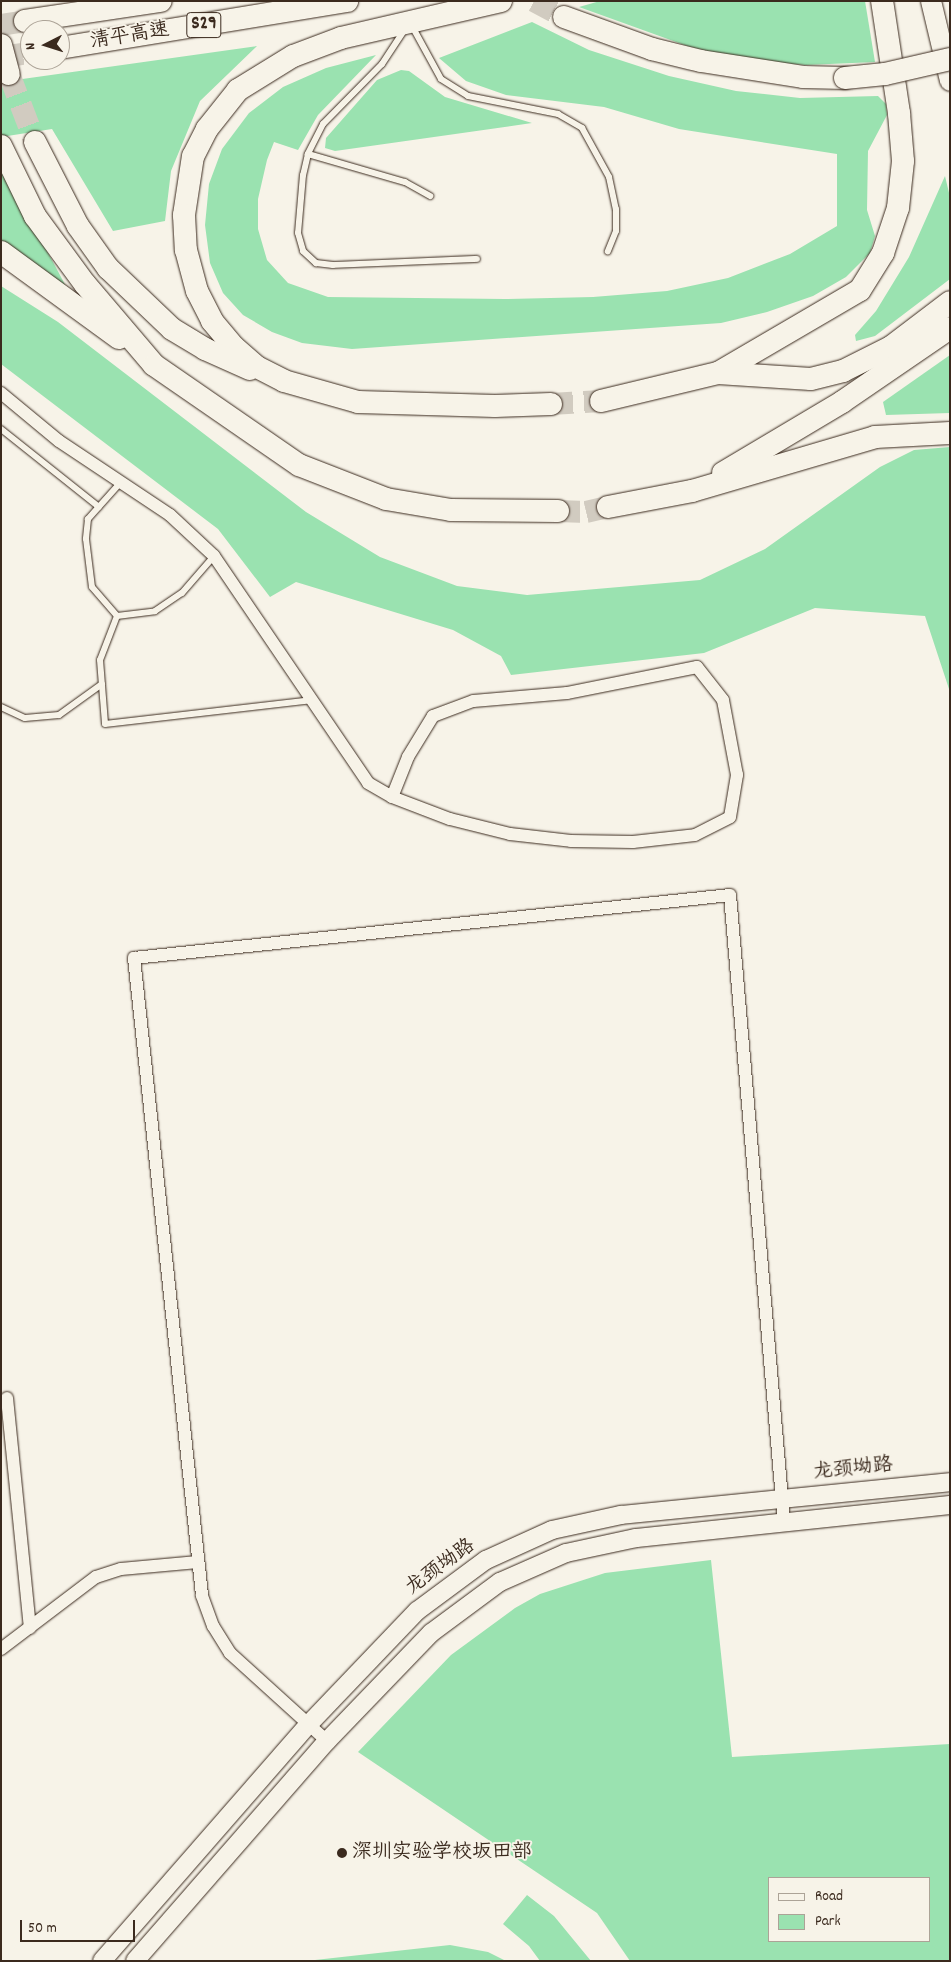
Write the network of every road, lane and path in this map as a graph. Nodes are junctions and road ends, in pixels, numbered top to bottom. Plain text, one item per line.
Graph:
1 (162, 1) edge
2 (347, 1) edge
3 (501, 1) edge
4 (882, 1) edge
5 (931, 1) edge
6 (564, 17) tunnel mouth
7 (32, 20) tunnel mouth
8 (410, 22) junction
9 (1, 45) edge
10 (70, 46) edge
11 (950, 59) edge
12 (9, 74) tunnel mouth
13 (950, 81) edge
14 (36, 142) tunnel mouth
15 (1, 146) edge
16 (308, 154) junction
17 (430, 196) dead end
18 (608, 251) dead end
19 (1, 252) edge
20 (477, 259) dead end
21 (945, 318) edge
22 (154, 365) junction
23 (718, 373) junction
24 (284, 382) junction
25 (1, 393) edge
26 (601, 401) tunnel mouth
27 (551, 404) tunnel mouth
28 (1, 429) edge
29 (950, 433) edge
30 (5, 435) edge
31 (121, 482) junction
32 (692, 491) junction
33 (99, 507) junction
34 (608, 507) tunnel mouth
35 (558, 511) tunnel mouth
36 (214, 556) junction
37 (117, 616) junction
38 (102, 684) junction
39 (312, 700) junction
40 (1, 707) edge
41 (392, 797) junction
42 (7, 1398) dead end
43 (950, 1482) edge
44 (782, 1499) junction
45 (950, 1505) edge
46 (784, 1522) junction
47 (198, 1562) junction
48 (30, 1628) junction
49 (1, 1649) edge
50 (308, 1724) junction
51 (327, 1741) junction
52 (102, 1961) edge
53 (135, 1961) edge

1 - 7 highway, 清平高速 / S29
2 - 10 highway, 清平高速 / S29
3 - 8 highway
4 - 23 highway
5 - 13 main road
6 - 11 highway, bridge
8 - 16 lane
8 - 18 lane
8 - 24 highway
9 - 12 highway
14 - 24 highway
15 - 22 highway
16 - 17 lane
16 - 20 lane
19 - 22 highway
21 - 23 highway
21 - 32 highway
22 - 35 highway
23 - 26 highway
24 - 27 highway
25 - 31 street
28 - 30 lane
29 - 32 highway
30 - 33 lane
31 - 33 lane
31 - 36 street
32 - 34 highway
33 - 37 lane
36 - 37 lane
36 - 39 street
37 - 38 lane
38 - 39 lane
38 - 40 lane
39 - 41 street
41 - 41 street
42 - 48 street
43 - 44 main road, 龙颈坳路
44 - 46 street
44 - 47 street
44 - 50 main road, 龙颈坳路
45 - 46 main road
46 - 51 main road
47 - 48 street
47 - 50 street
48 - 49 street
50 - 51 street
50 - 52 main road, 龙颈坳路
51 - 53 main road

